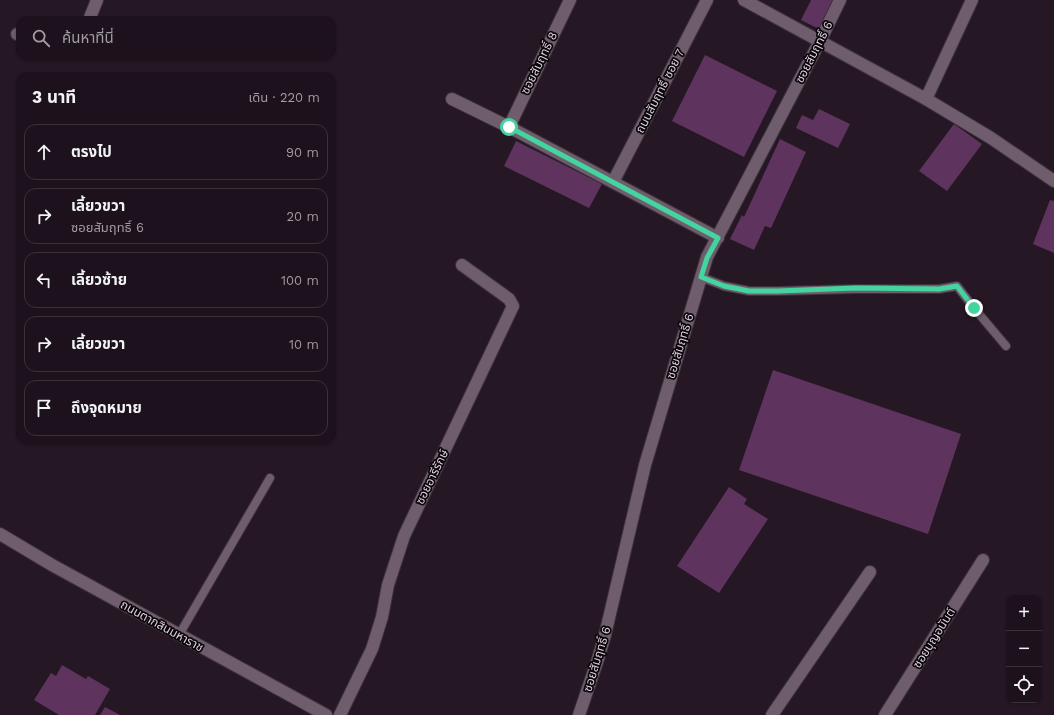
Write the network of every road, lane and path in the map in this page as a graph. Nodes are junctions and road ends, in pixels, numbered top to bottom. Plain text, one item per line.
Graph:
1 (97, 0) edge
2 (570, 0) edge
3 (707, 0) edge
4 (744, 0) edge
5 (840, 0) edge
6 (972, 0) edge
7 (90, 16) edge
8 (820, 41) junction
9 (452, 99) dead end
10 (926, 99) junction
11 (509, 127) junction
12 (1054, 181) edge
13 (613, 182) junction
14 (718, 238) junction
15 (462, 265) dead end
16 (701, 277) junction
17 (1006, 346) dead end
18 (270, 478) dead end
19 (0, 534) edge
20 (983, 560) dead end
21 (870, 572) dead end
22 (179, 635) junction
23 (326, 715) edge
24 (340, 715) edge
25 (579, 715) edge
26 (772, 715) edge
27 (885, 715) edge

1 - 7 street
2 - 11 street, ซอยสัมฤทธิ์ 8
3 - 13 street, ถนนสัมฤทธิ์ ซอย 7
4 - 8 street
5 - 8 street, ซอยสัมฤทธิ์ 6
6 - 10 street
8 - 10 street
8 - 14 street, ซอยสัมฤทธิ์ 6
9 - 11 street
10 - 12 street
11 - 13 street
13 - 14 street
14 - 16 street, ซอยสัมฤทธิ์ 6
15 - 24 street, ซอยอารีรักษ์
16 - 17 lane
16 - 25 street, ซอยสัมฤทธิ์ 6
18 - 22 lane
19 - 22 street, ถนนตากสินมหาราช
20 - 27 street, ซอยบุญอนันต์
21 - 26 street
22 - 23 street, ถนนตากสินมหาราช

